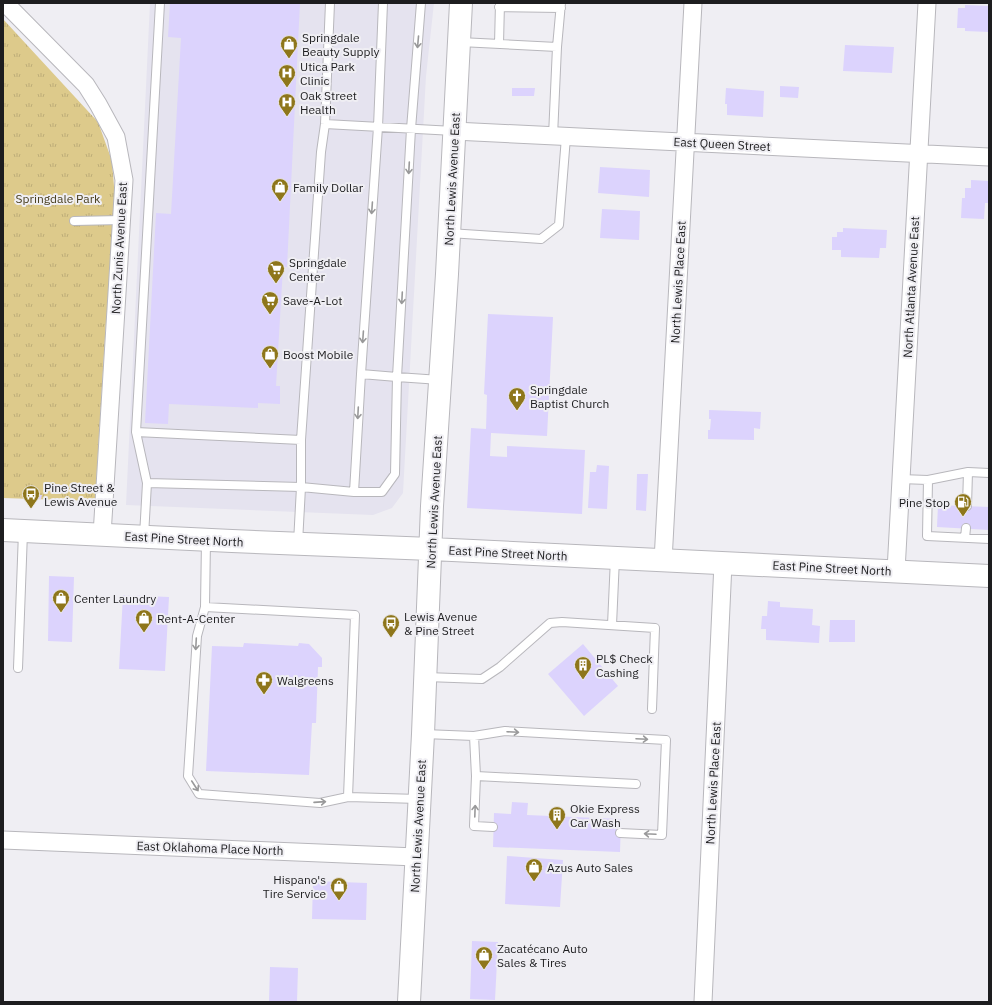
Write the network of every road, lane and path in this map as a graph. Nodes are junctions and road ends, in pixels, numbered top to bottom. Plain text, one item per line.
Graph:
1 (5, 3) edge
2 (160, 3) edge
3 (330, 3) edge
4 (383, 3) edge
5 (421, 3) edge
6 (461, 3) edge
7 (693, 3) edge
8 (927, 3) edge
9 (500, 5) edge
10 (561, 5) edge
11 (459, 42) junction
12 (499, 44) junction
13 (557, 47) junction
14 (325, 124) junction
15 (378, 127) junction
16 (411, 129) junction
17 (454, 131) junction
18 (560, 136) junction
19 (686, 142) junction
20 (918, 154) junction
21 (989, 158) edge
22 (121, 220) junction
23 (74, 221) dead end
24 (449, 233) junction
25 (361, 374) junction
26 (398, 377) junction
27 (440, 380) junction
28 (136, 432) junction
29 (301, 440) junction
30 (968, 472) junction
31 (989, 473) edge
32 (900, 479) junction
33 (928, 480) junction
34 (147, 482) junction
35 (300, 487) junction
36 (354, 492) junction
37 (966, 506) dead end
38 (966, 528) dead end
39 (13, 530) edge
40 (102, 535) junction
41 (144, 537) junction
42 (965, 538) junction
43 (989, 539) edge
44 (206, 540) junction
45 (298, 544) junction
46 (431, 549) junction
47 (615, 558) junction
48 (663, 561) junction
49 (723, 563) junction
50 (896, 572) junction
51 (989, 576) edge
52 (205, 607) junction
53 (612, 625) junction
54 (18, 668) dead end
55 (425, 677) junction
56 (652, 709) dead end
57 (423, 734) junction
58 (474, 736) junction
59 (476, 776) junction
60 (636, 784) dead end
61 (348, 797) junction
62 (419, 799) junction
63 (494, 827) dead end
64 (620, 833) dead end
65 (3, 840) edge
66 (416, 857) junction
67 (409, 1002) edge
68 (703, 1002) edge

1 - 22 street, North Zunis Avenue East
2 - 28 lane
3 - 14 lane
4 - 15 lane
5 -> 16 lane
6 - 11 main road, North Lewis Avenue East
7 - 19 street, North Lewis Place East
8 - 20 street, North Atlanta Avenue East
9 - 10 lane
9 - 12 lane
10 - 13 lane
11 - 12 lane
11 - 17 main road, North Lewis Avenue East
12 - 13 lane
13 - 18 lane
14 - 15 lane
14 - 29 lane
15 - 16 lane
15 -> 25 lane
16 - 17 lane
16 -> 26 lane
17 - 18 street, East Queen Street
17 - 24 main road, North Lewis Avenue East
18 - 19 street, East Queen Street
18 - 24 lane
19 - 20 street, East Queen Street
19 - 48 street, North Lewis Place East
20 - 21 street, East Queen Street
20 - 32 street, North Atlanta Avenue East
22 - 23 lane
22 - 40 street, North Zunis Avenue East
24 - 27 main road, North Lewis Avenue East
25 - 26 lane
25 -> 36 lane
26 - 27 lane
26 - 36 lane
27 - 46 main road, North Lewis Avenue East
28 - 29 lane
28 - 34 lane
29 - 35 lane
30 - 31 lane
30 - 33 lane
30 - 37 lane
32 - 33 lane
32 - 50 street, North Atlanta Avenue East
33 - 42 lane
34 - 35 lane
34 - 41 lane
35 - 36 lane
35 - 45 lane
38 - 42 lane
39 - 40 main road, East Pine Street North
39 - 54 lane
40 - 41 main road, East Pine Street North
41 - 44 main road, East Pine Street North
42 - 43 lane
44 - 45 main road, East Pine Street North
44 - 52 lane
45 - 46 main road, East Pine Street North
46 - 47 main road, East Pine Street North
46 - 55 main road, North Lewis Avenue East
47 - 48 main road, East Pine Street North
47 - 53 lane
48 - 49 main road, East Pine Street North
49 - 50 main road, East Pine Street North
49 - 68 street, North Lewis Place East
50 - 51 main road, East Pine Street North
52 - 61 lane
52 -> 61 lane
53 - 55 lane
53 - 56 lane
55 - 57 main road, North Lewis Avenue East
57 - 58 lane
57 - 62 main road, North Lewis Avenue East
58 - 59 lane
58 -> 64 lane
59 - 60 lane
63 -> 59 lane
61 - 62 lane
62 - 66 main road, North Lewis Avenue East
65 - 66 street, East Oklahoma Place North
66 - 67 main road, North Lewis Avenue East

